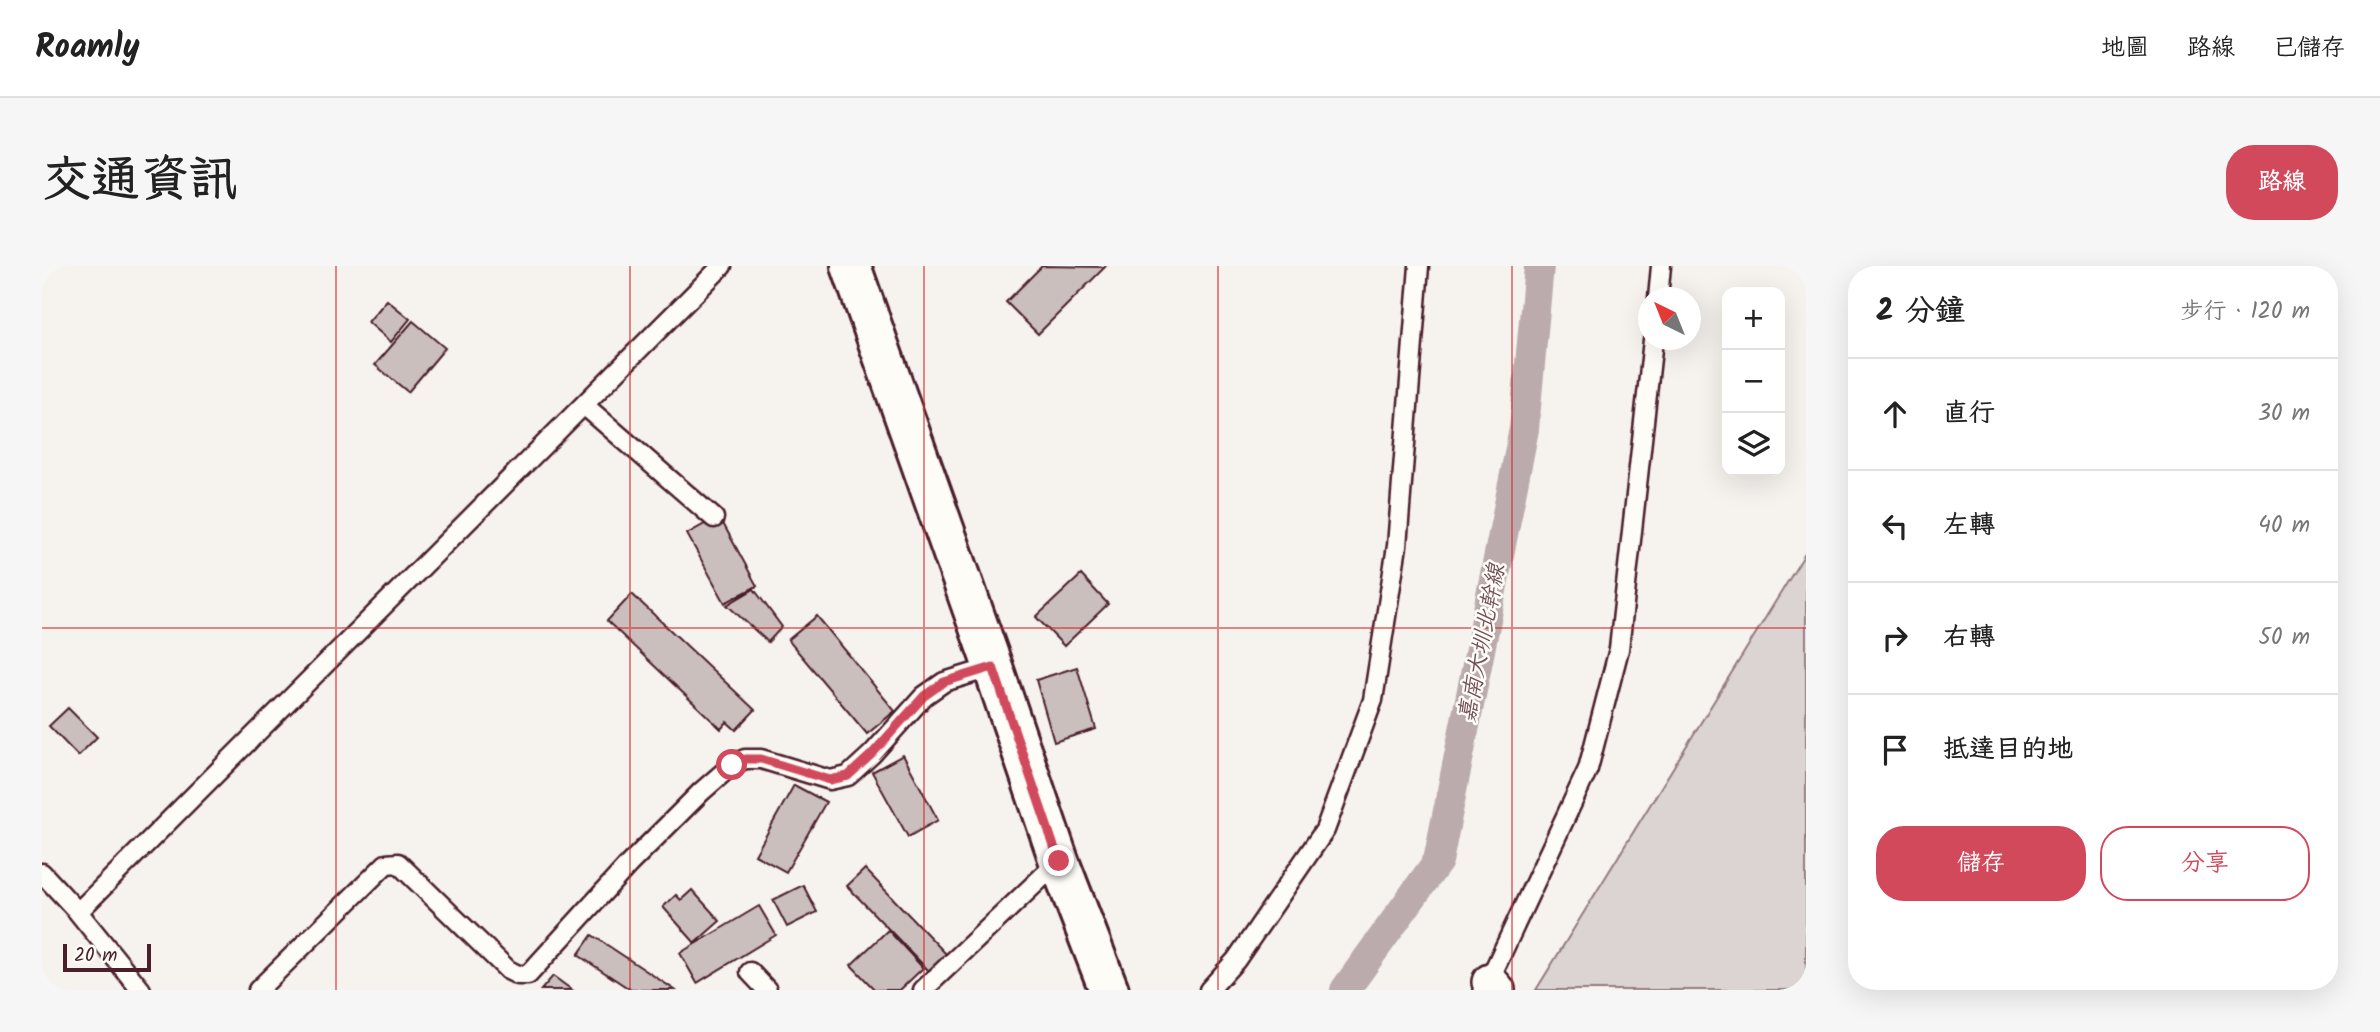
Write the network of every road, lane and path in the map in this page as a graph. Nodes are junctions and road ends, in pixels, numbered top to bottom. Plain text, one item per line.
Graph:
1 (722, 266) edge
2 (852, 266) edge
3 (1419, 266) edge
4 (1661, 266) edge
5 (1659, 287) edge
6 (1652, 350) edge
7 (584, 405) junction
8 (714, 517) dead end
9 (993, 667) junction
10 (1059, 861) junction
11 (42, 873) edge
12 (78, 912) junction
13 (750, 972) dead end
14 (1490, 987) edge
15 (141, 990) edge
16 (258, 990) edge
17 (767, 990) edge
18 (923, 990) edge
19 (1109, 990) edge
20 (1209, 990) edge

1 - 7 lane
2 - 9 main road
3 - 20 lane
4 - 5 lane
6 - 14 lane
7 - 8 lane
7 - 12 lane
9 - 10 main road
9 - 16 lane
10 - 18 lane
10 - 19 main road
11 - 12 lane
12 - 15 lane
13 - 17 lane

